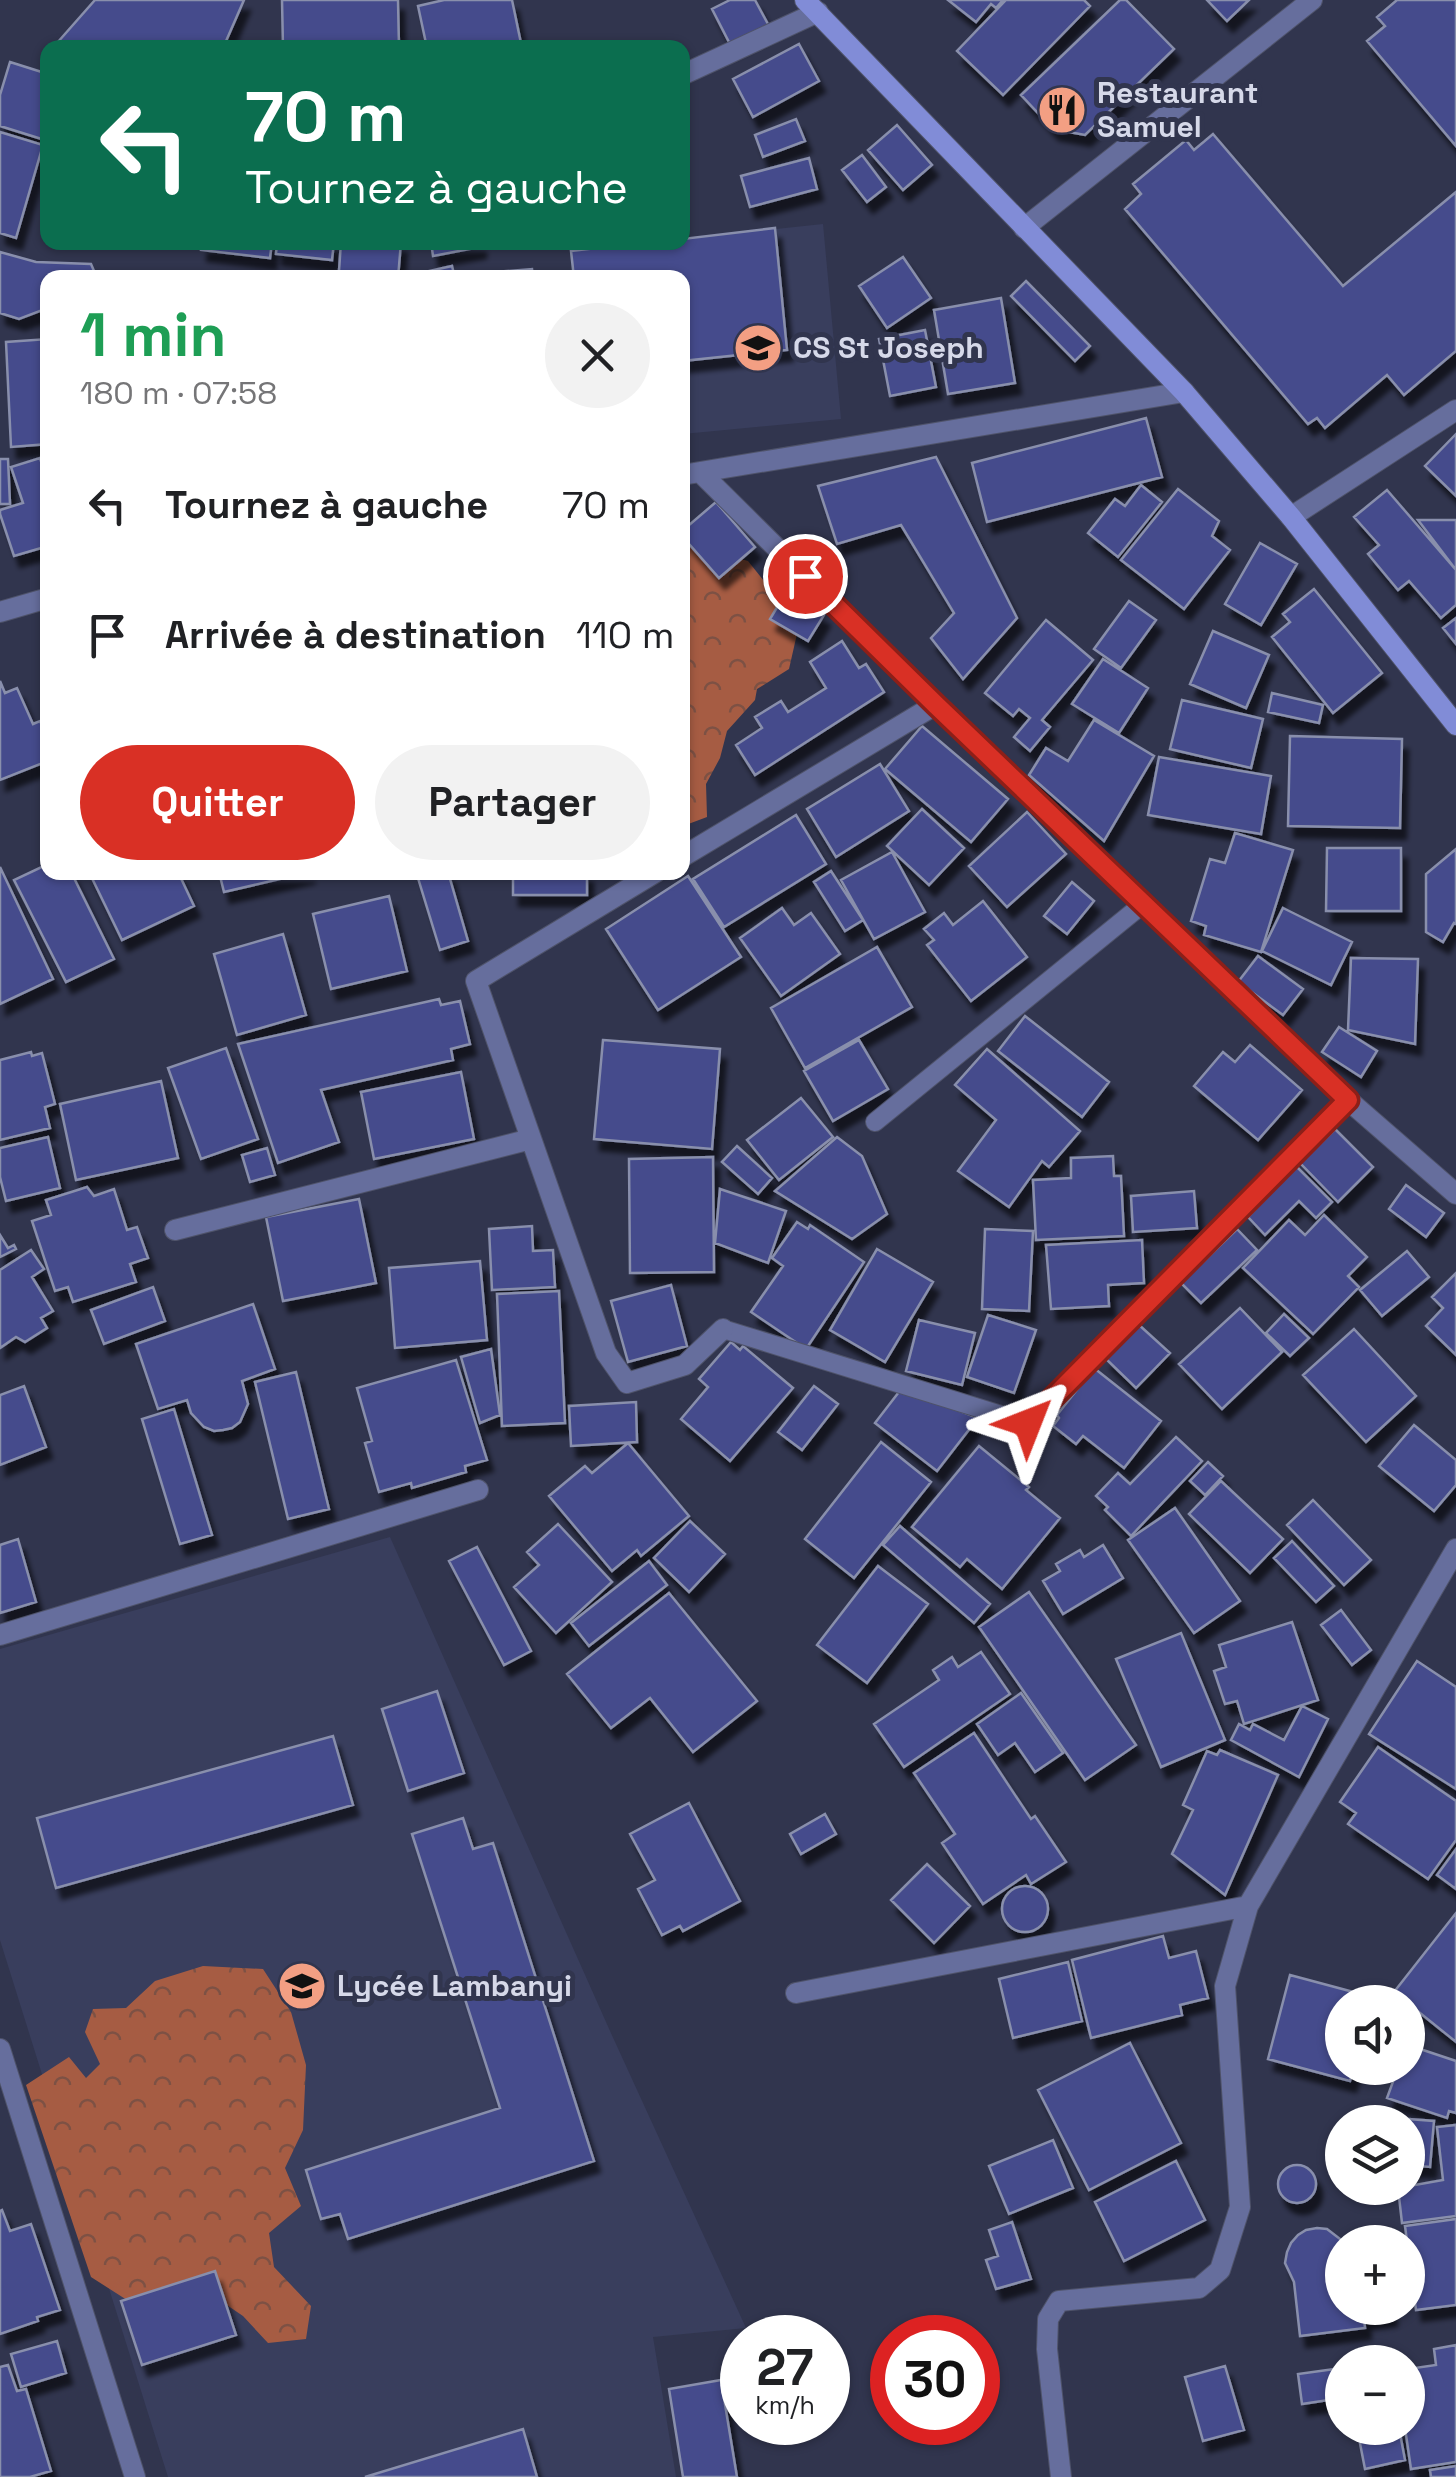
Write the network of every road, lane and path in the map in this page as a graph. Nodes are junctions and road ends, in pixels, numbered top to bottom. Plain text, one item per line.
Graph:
1 (1312, 0) edge
2 (811, 6) edge
3 (690, 72) edge
4 (1024, 228) junction
5 (1184, 392) junction
6 (1456, 410) edge
7 (692, 474) edge
8 (1291, 517) junction
9 (40, 600) edge
10 (0, 612) edge
11 (936, 705) junction
12 (1456, 726) edge
13 (690, 851) edge
14 (643, 880) edge
15 (1144, 904) junction
16 (1348, 1100) junction
17 (874, 1122) dead end
18 (531, 1139) junction
19 (1456, 1194) edge
20 (175, 1230) dead end
21 (723, 1330) joint
22 (1028, 1423) joint
23 (478, 1490) dead end
24 (1456, 1550) edge
25 (0, 1635) edge
26 (1248, 1906) junction
27 (796, 1993) dead end
28 (0, 2049) edge
29 (135, 2477) edge
30 (1061, 2477) edge

1 - 4 street
2 - 3 street
2 - 4 street
4 - 5 street
5 - 7 street
5 - 8 street
6 - 8 street
7 - 11 street
8 - 12 street
9 - 10 street
11 - 13 street
11 - 15 street
14 - 18 street
15 - 16 street
15 - 17 lane
16 - 19 street
16 - 22 street
18 - 20 street
18 - 21 street
21 - 22 lane
23 - 25 street
24 - 26 street
26 - 27 street
26 - 30 street
28 - 29 street

